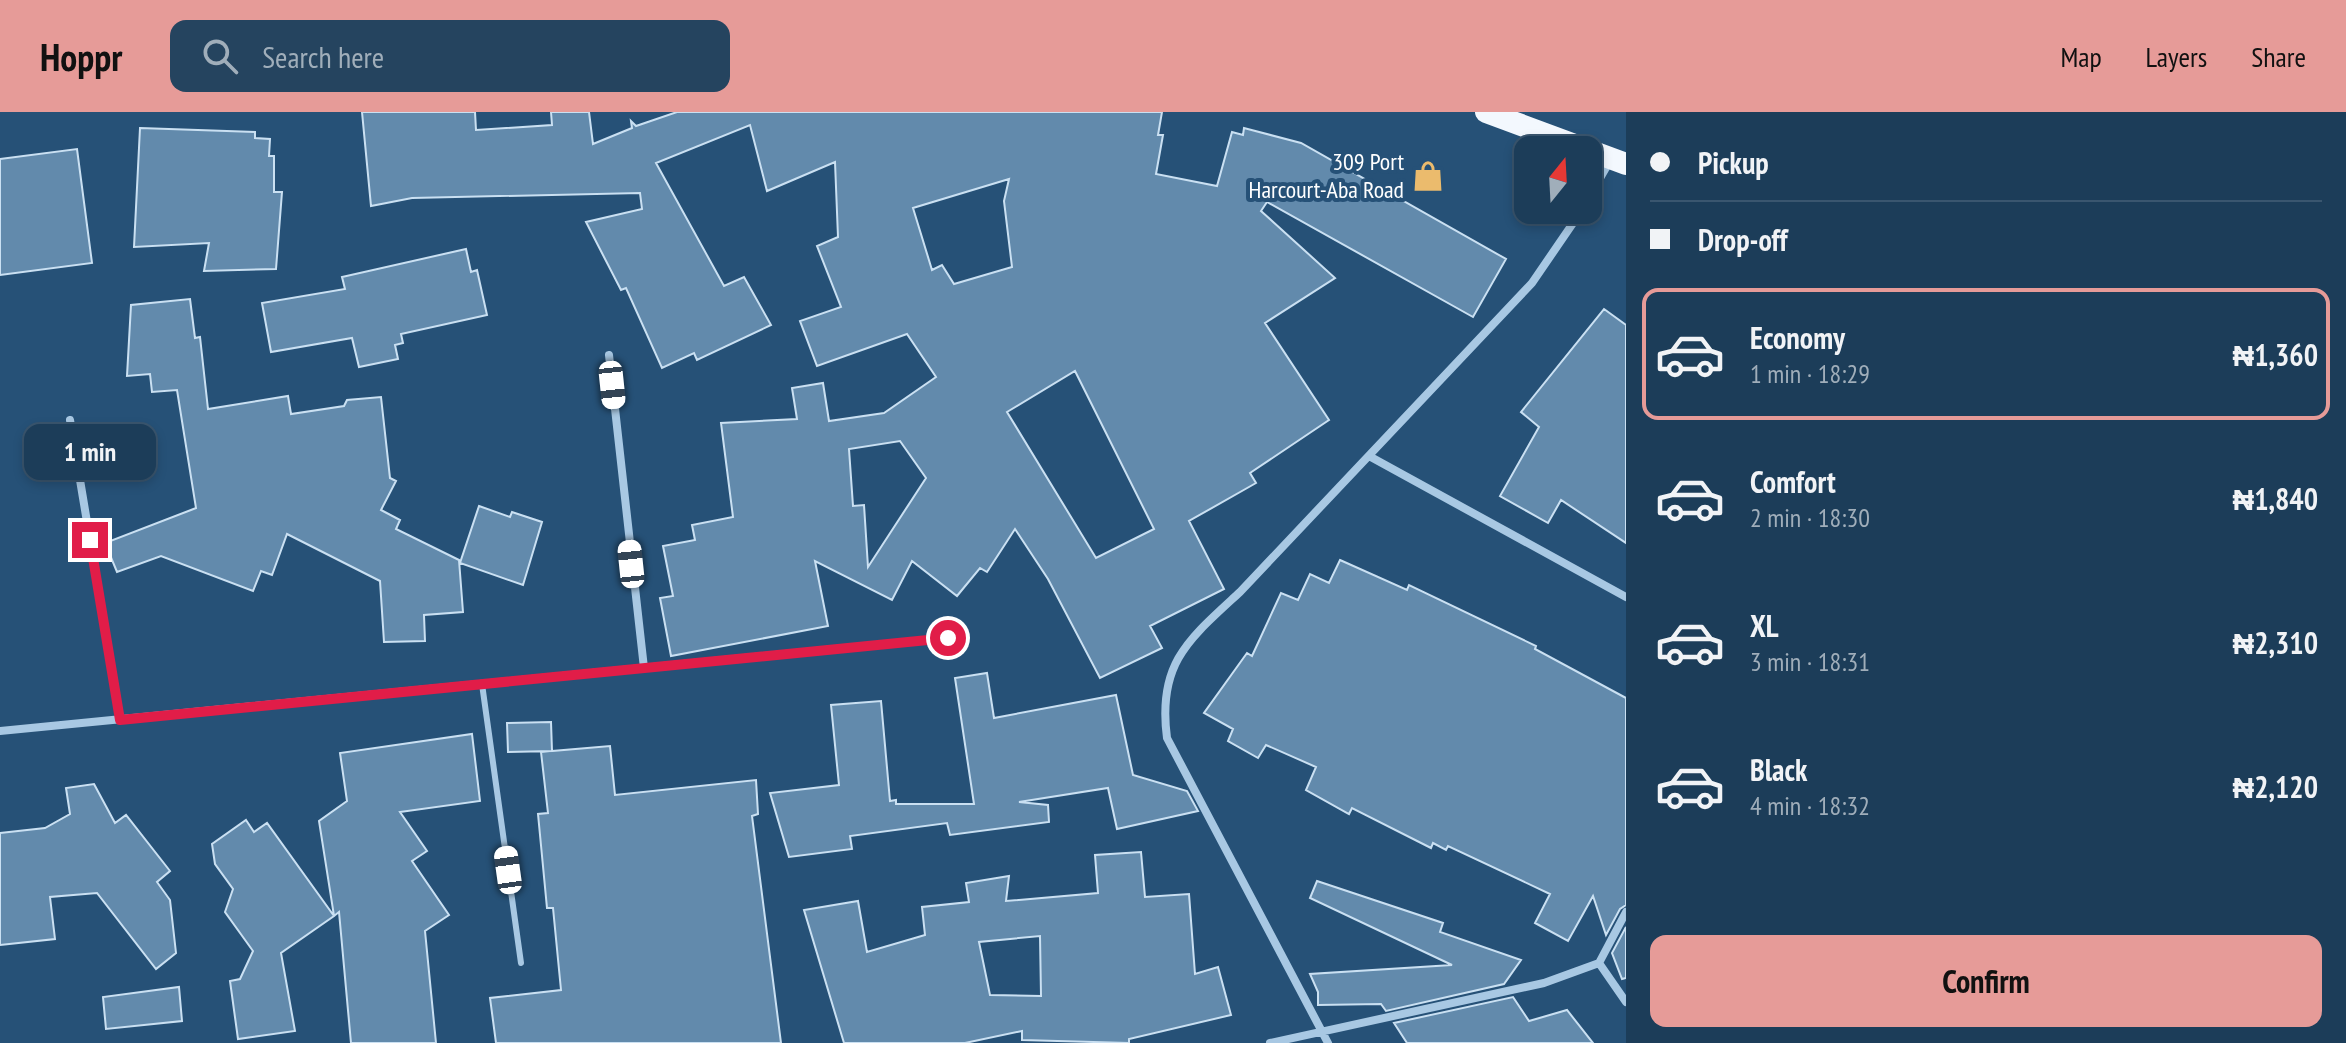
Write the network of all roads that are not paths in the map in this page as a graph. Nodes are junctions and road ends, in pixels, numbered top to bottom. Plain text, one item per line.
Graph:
1 (1486, 112) edge
2 (1618, 161) edge
3 (1602, 181) edge
4 (1572, 224) edge
5 (609, 355) dead end
6 (70, 420) dead end
7 (1369, 456) junction
8 (1626, 597) edge
9 (948, 638) dead end
10 (644, 668) junction
11 (482, 684) junction
12 (120, 720) junction
13 (0, 731) edge
14 (1626, 912) edge
15 (521, 963) dead end
16 (1599, 963) junction
17 (1626, 1002) edge
18 (1324, 1032) junction
19 (1270, 1043) edge
20 (1328, 1043) edge

1 - 2 highway
2 - 3 street
4 - 7 street
5 - 10 street
6 - 12 street
7 - 8 street
7 - 18 street
9 - 10 street
10 - 11 street
11 - 12 street
11 - 15 lane
12 - 13 street
14 - 16 street
16 - 17 street
16 - 18 street
18 - 19 street
18 - 20 street

